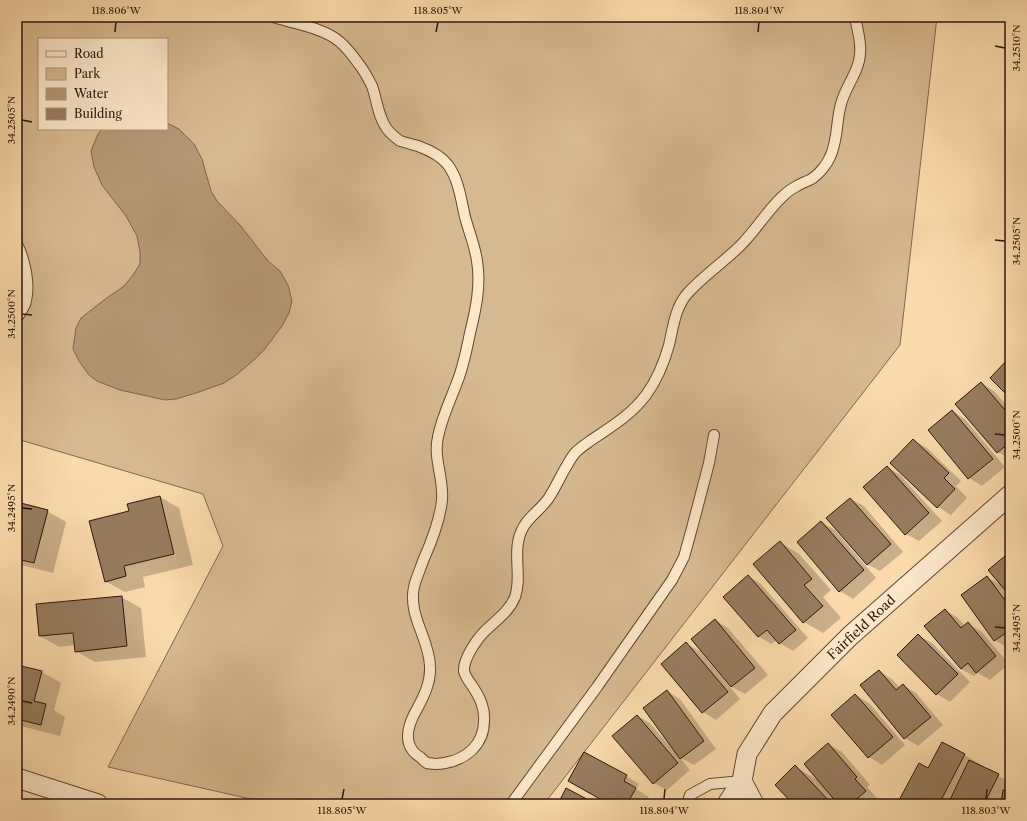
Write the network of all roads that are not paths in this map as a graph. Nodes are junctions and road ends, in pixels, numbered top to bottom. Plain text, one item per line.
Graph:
1 (272, 17) edge
2 (855, 17) edge
3 (17, 244) edge
4 (17, 318) edge
5 (714, 435) dead end
6 (1010, 495) edge
7 (17, 778) edge
8 (742, 781) junction
9 (98, 804) edge
10 (511, 804) edge
11 (687, 804) edge
12 (727, 804) edge
13 (754, 804) edge

1 - 2 lane
3 - 4 lane
5 - 10 lane
6 - 8 street, Fairfield Road
7 - 9 street
8 - 11 lane
8 - 12 street, Fairfield Road
8 - 13 street

